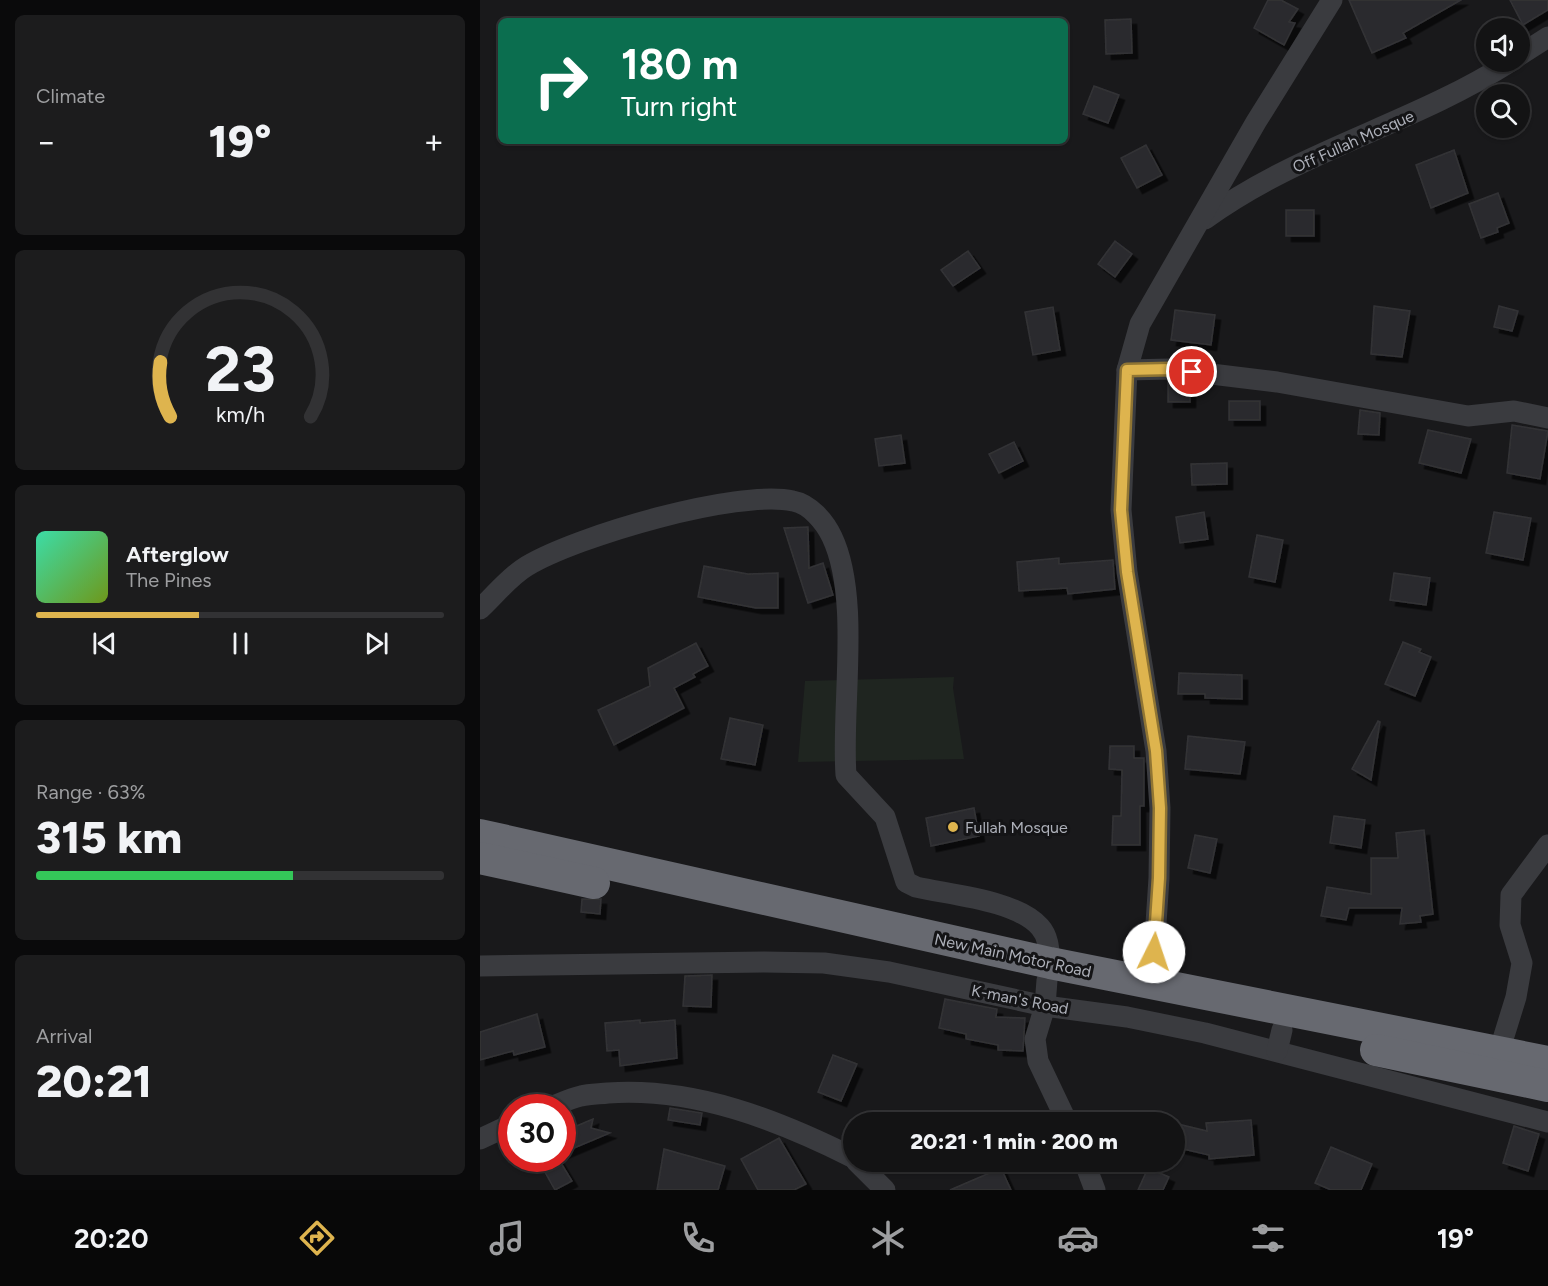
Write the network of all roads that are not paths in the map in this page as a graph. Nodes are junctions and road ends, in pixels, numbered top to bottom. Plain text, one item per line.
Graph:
1 (1332, 0) edge
2 (1548, 37) edge
3 (1530, 49) edge
4 (1492, 72) edge
5 (1198, 224) junction
6 (1127, 370) junction
7 (1548, 418) edge
8 (480, 609) edge
9 (480, 835) edge
10 (1548, 845) edge
11 (480, 858) edge
12 (480, 966) edge
13 (1048, 983) junction
14 (1152, 984) junction
15 (1280, 1040) junction
16 (1548, 1062) edge
17 (1495, 1063) junction
18 (1548, 1086) edge
19 (576, 1097) edge
20 (1478, 1105) junction
21 (1062, 1112) edge
22 (1548, 1122) edge
23 (498, 1131) edge
24 (480, 1139) edge
25 (843, 1154) edge
26 (867, 1172) edge
27 (1088, 1172) edge
28 (885, 1190) edge
29 (1095, 1190) edge

1 - 5 street, Off Fullah Mosque
2 - 3 street
4 - 5 street, Off Fullah Mosque
5 - 6 street, Off Fullah Mosque
6 - 7 street
6 - 14 street, Off Fullah Mosque
8 - 13 street
9 - 13 highway, New Main Motor Road
10 - 17 street
11 - 13 highway, New Main Motor Road
12 - 13 street, K-man's Road
13 - 14 highway, New Main Motor Road
13 - 15 highway, New Main Motor Road
13 - 21 street
14 - 17 highway, New Main Motor Road
15 - 17 highway, New Main Motor Road
15 - 20 street
16 - 17 highway, New Main Motor Road
17 - 18 highway, New Main Motor Road
17 - 20 street
19 - 25 street
20 - 22 street
23 - 24 street
26 - 28 street
27 - 29 street

